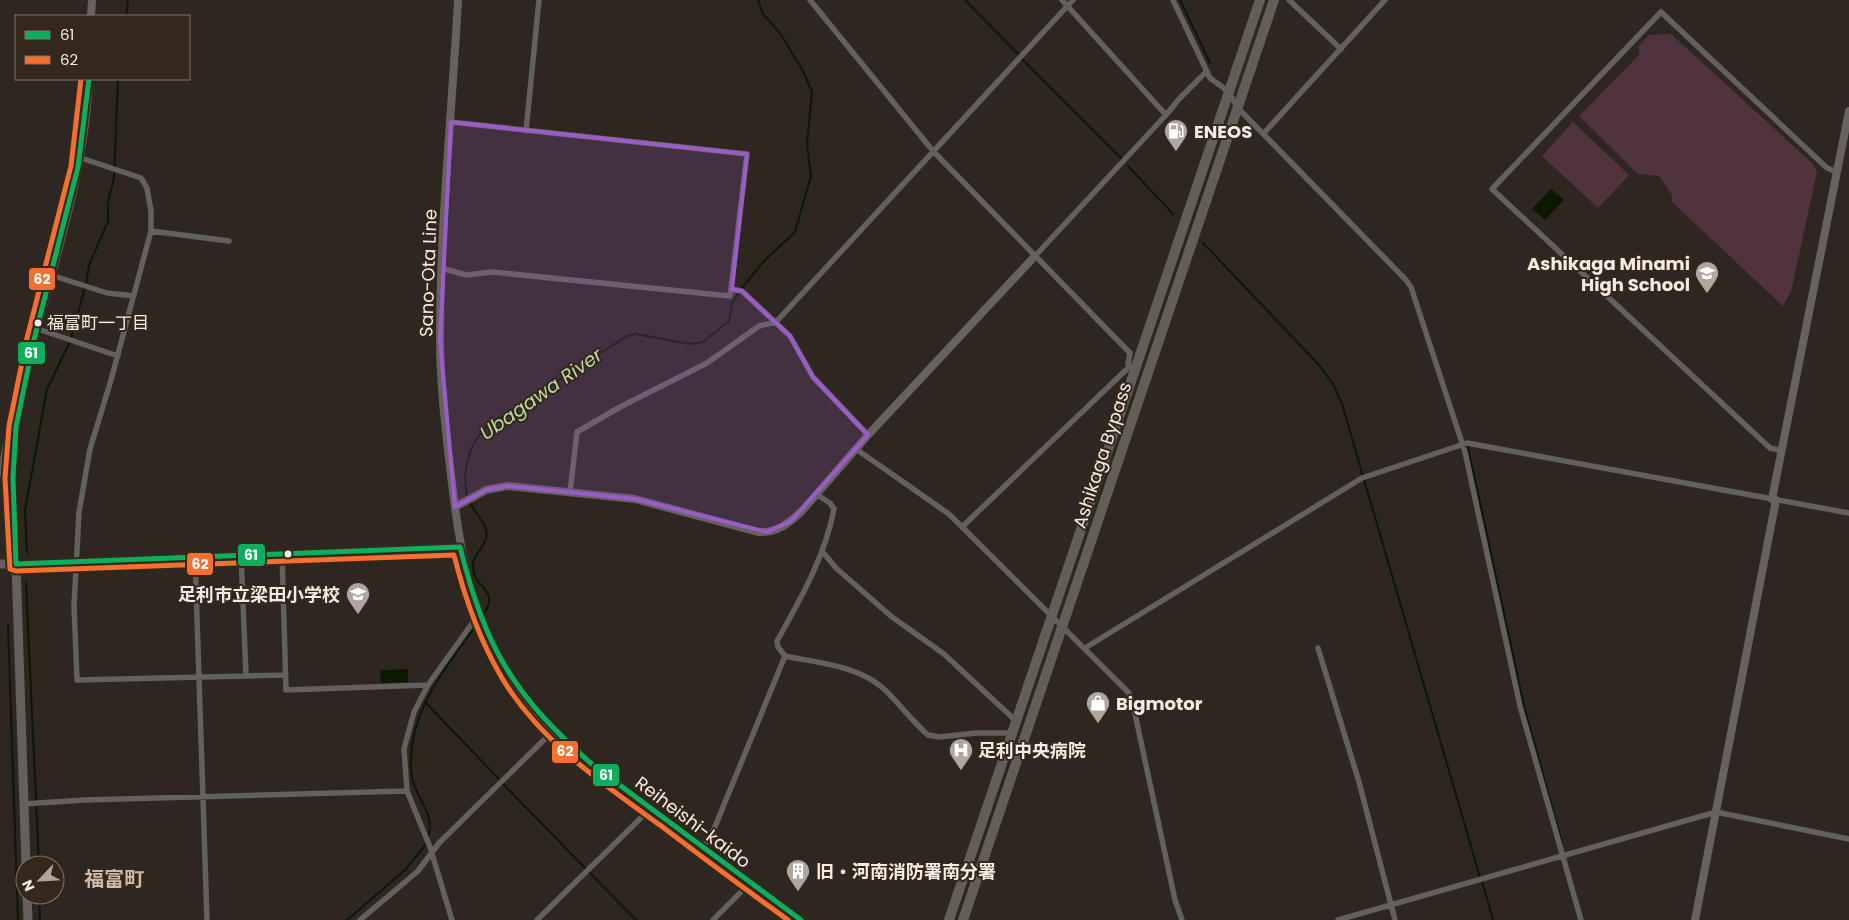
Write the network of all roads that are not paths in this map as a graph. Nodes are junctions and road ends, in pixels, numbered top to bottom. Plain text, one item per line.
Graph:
1 (92, 0) edge
2 (458, 0) edge
3 (539, 0) edge
4 (810, 0) edge
5 (1062, 0) edge
6 (1073, 0) edge
7 (1173, 0) edge
8 (1260, 0) edge
9 (1274, 0) edge
10 (1289, 0) edge
11 (1385, 0) edge
12 (1066, 7) junction
13 (91, 15) edge
14 (1341, 49) junction
15 (1207, 72) junction
16 (89, 80) edge
17 (1229, 92) junction
18 (1237, 107) junction
19 (1849, 111) edge
20 (1166, 115) junction
21 (451, 122) junction
22 (526, 131) junction
23 (1264, 133) junction
24 (933, 151) junction
25 (78, 157) junction
26 (1837, 172) junction
27 (151, 231) junction
28 (229, 242) dead end
29 (1035, 256) junction
30 (441, 268) junction
31 (51, 275) junction
32 (732, 289) junction
33 (134, 296) junction
34 (776, 322) junction
35 (38, 329) junction
36 (118, 356) junction
37 (1132, 369) junction
38 (16, 428) junction
39 (868, 434) junction
40 (1462, 444) junction
41 (856, 449) junction
42 (1780, 450) junction
43 (0, 474) edge
44 (570, 492) junction
45 (816, 494) junction
46 (1774, 500) junction
47 (458, 505) junction
48 (1849, 514) edge
49 (962, 527) junction
50 (460, 547) junction
51 (822, 551) junction
52 (282, 554) junction
53 (241, 555) junction
54 (195, 557) junction
55 (75, 562) junction
56 (0, 564) edge
57 (16, 564) junction
58 (1052, 615) junction
59 (480, 619) junction
60 (1061, 629) junction
61 (1084, 648) junction
62 (1318, 648) dead end
63 (785, 656) junction
64 (246, 675) junction
65 (285, 675) junction
66 (198, 677) junction
67 (428, 685) junction
68 (1016, 721) junction
69 (553, 731) junction
70 (1012, 733) junction
71 (407, 791) junction
72 (202, 798) junction
73 (23, 804) junction
74 (650, 809) junction
75 (1716, 812) junction
76 (1849, 839) edge
77 (703, 847) junction
78 (431, 850) junction
79 (26, 855) edge
80 (1562, 856) junction
81 (750, 883) junction
82 (1390, 904) junction
83 (27, 905) edge
84 (28, 920) edge
85 (207, 920) edge
86 (360, 920) edge
87 (452, 920) edge
88 (537, 920) edge
89 (713, 920) edge
90 (801, 920) edge
91 (949, 920) edge
92 (963, 920) edge
93 (1182, 920) edge
94 (1338, 920) edge
95 (1394, 920) edge
96 (1581, 920) edge
97 (1696, 920) edge

1 - 13 street
2 - 21 street, Sano-Ota Line
3 - 22 street
4 - 24 street
5 - 12 street
6 - 12 street
7 - 15 street
8 - 17 highway, Ashikaga Bypass
9 - 18 highway, Ashikaga Bypass
10 - 14 street
11 - 14 street
12 - 20 street
12 - 24 street
14 - 23 street
15 - 17 street
15 - 20 street
16 - 25 street
17 - 18 street
17 - 37 highway, Ashikaga Bypass
18 - 23 street
18 - 60 highway, Ashikaga Bypass
19 - 26 street
20 - 29 street
21 - 22 street
21 - 30 street, Sano-Ota Line
22 - 32 street
23 - 40 street
24 - 29 street
24 - 34 street
25 - 27 street
25 - 31 street
26 - 42 street
26 - 42 street
27 - 28 street
27 - 33 street
29 - 37 street
29 - 39 street
30 - 32 street
30 - 47 street, Sano-Ota Line
31 - 33 street
31 - 35 street
32 - 34 street
33 - 36 street
34 - 39 street
34 - 44 street
35 - 36 street
35 - 38 street
36 - 55 street
37 - 49 street
37 - 58 highway, Ashikaga Bypass
38 - 43 street
38 - 57 street
39 - 41 street
40 - 46 street
40 - 61 street
40 - 80 street
41 - 45 street
41 - 49 street
42 - 46 street
44 - 45 street
44 - 47 street
45 - 51 street
46 - 48 street
46 - 75 street
47 - 50 street, Sano-Ota Line
49 - 58 street
50 - 52 street
50 - 59 street, Sano-Ota Line
51 - 63 street
51 - 68 street
52 - 53 street
52 - 65 street
53 - 54 street
53 - 64 street
54 - 55 street
54 - 66 street
55 - 57 street
55 - 66 street
56 - 57 main road
57 - 73 main road
58 - 60 street
58 - 68 highway, Ashikaga Bypass
59 - 67 street
59 - 69 street, Reiheishi-kaido
60 - 61 street
60 - 92 highway, Ashikaga Bypass
61 - 93 street
62 - 82 street
63 - 70 street
63 - 77 street
64 - 65 street
64 - 66 street
65 - 67 street
66 - 72 street
67 - 71 street
68 - 70 highway, Ashikaga Bypass
69 - 74 street, Reiheishi-kaido
69 - 78 street
70 - 91 highway, Ashikaga Bypass
71 - 72 street
71 - 78 street
72 - 73 street
72 - 85 street
73 - 79 main road
74 - 77 street, Reiheishi-kaido
74 - 88 street
75 - 76 street
75 - 80 street
75 - 97 street
77 - 81 street, Reiheishi-kaido
78 - 86 street
78 - 87 street
80 - 82 street
80 - 96 street
81 - 89 street
81 - 90 street, Reiheishi-kaido
82 - 94 street
82 - 95 street
83 - 84 main road

